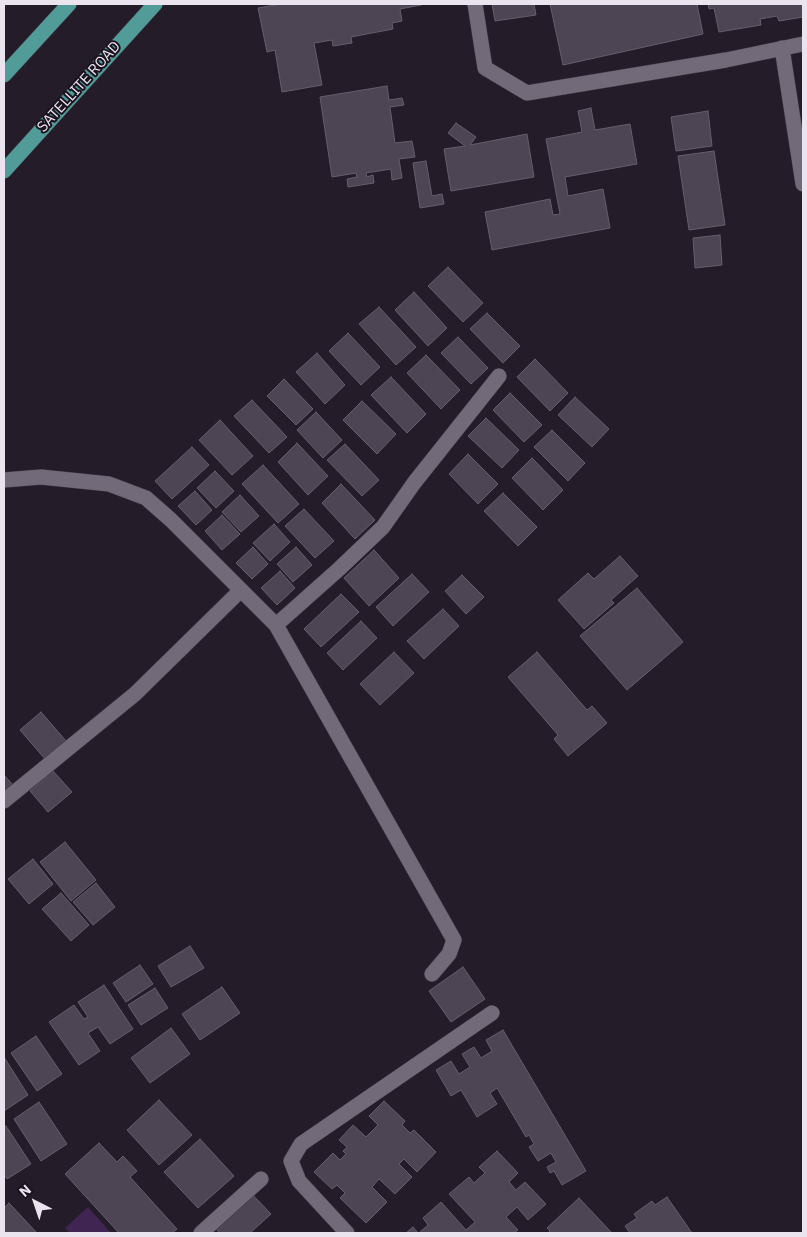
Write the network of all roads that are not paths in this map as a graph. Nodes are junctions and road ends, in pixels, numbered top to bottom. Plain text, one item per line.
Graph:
1 (69, 4) edge
2 (155, 4) edge
3 (474, 4) edge
4 (803, 44) edge
5 (782, 48) junction
6 (4, 75) edge
7 (4, 171) edge
8 (803, 184) edge
9 (500, 376) dead end
10 (4, 480) edge
11 (241, 590) junction
12 (276, 625) junction
13 (4, 800) edge
14 (432, 974) dead end
15 (492, 1013) dead end
16 (261, 1179) dead end
17 (201, 1233) edge
18 (347, 1233) edge

1 - 6 main road
2 - 7 main road, SATELLITE ROAD
3 - 5 street
4 - 5 street
5 - 8 street
9 - 12 street
10 - 11 street
11 - 12 street
11 - 13 street
12 - 14 street
15 - 18 street
16 - 17 street

